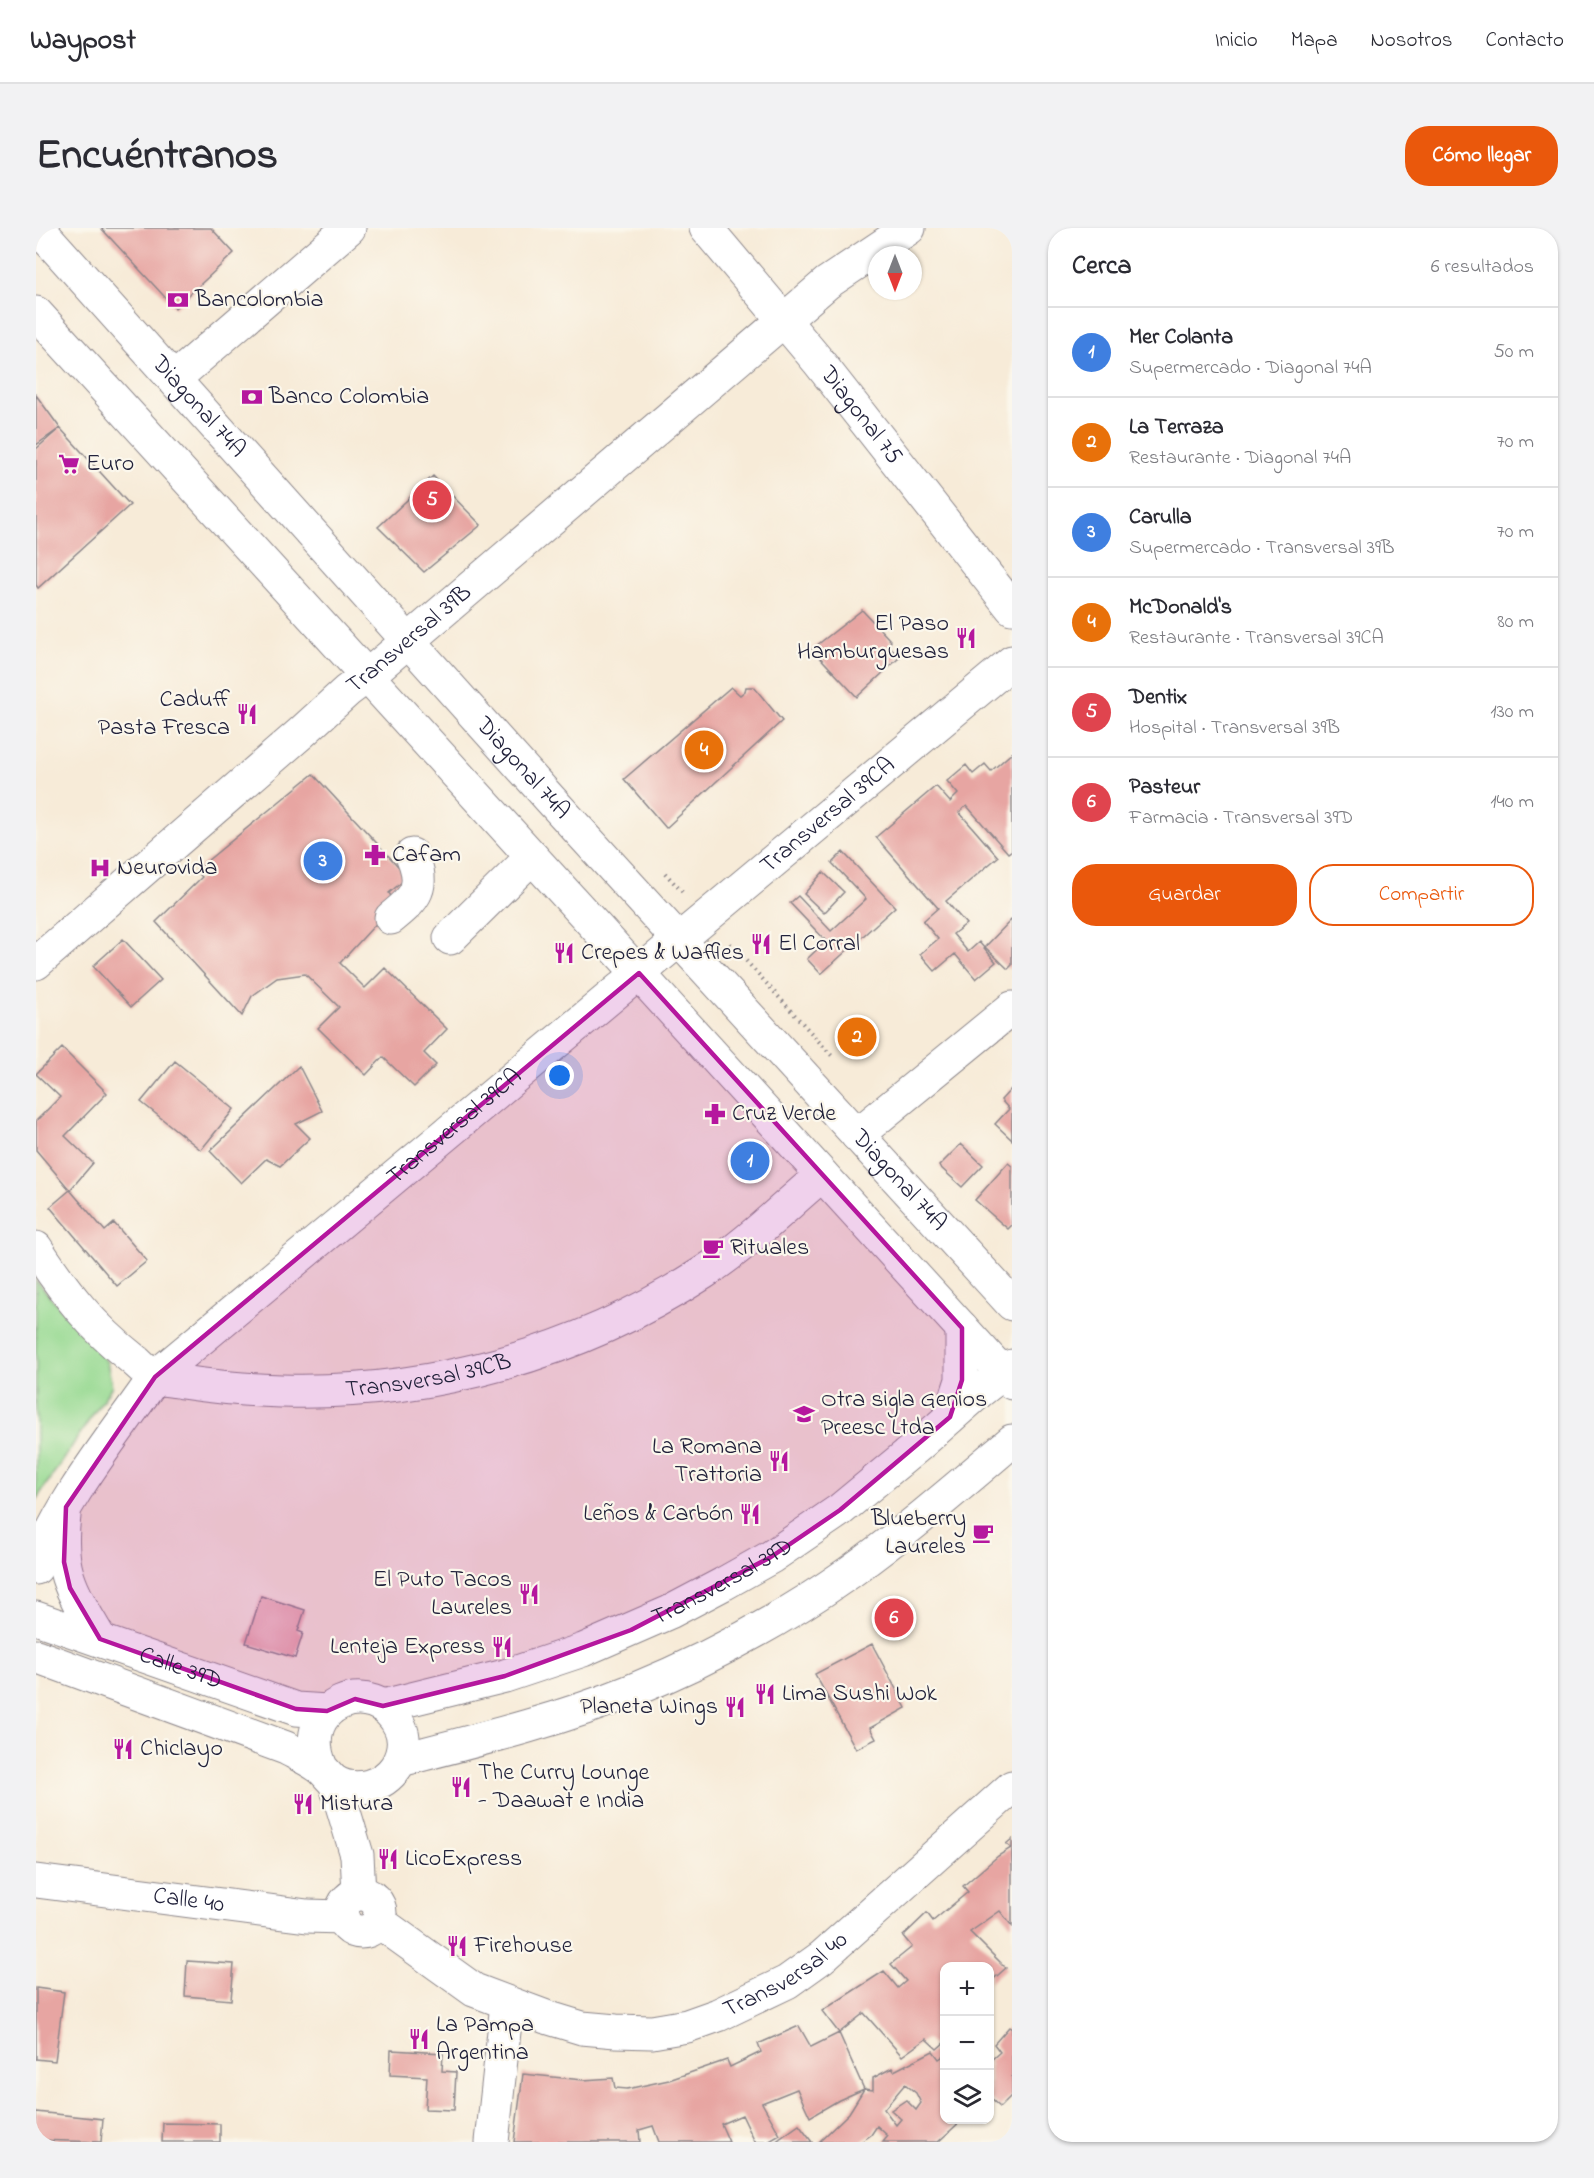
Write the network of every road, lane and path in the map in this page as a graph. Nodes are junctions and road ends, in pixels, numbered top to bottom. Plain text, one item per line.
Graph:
1 (38, 228) edge
2 (349, 228) edge
3 (706, 228) edge
4 (909, 228) edge
5 (36, 313) edge
6 (784, 320) junction
7 (174, 379) junction
8 (1012, 608) edge
9 (407, 641) junction
10 (1012, 662) edge
11 (367, 676) junction
12 (412, 855) dead end
13 (532, 857) junction
14 (391, 918) dead end
15 (450, 938) dead end
16 (678, 940) junction
17 (36, 963) edge
18 (639, 973) junction
19 (1012, 1008) edge
20 (857, 1135) junction
21 (822, 1174) junction
22 (36, 1248) edge
23 (1012, 1305) edge
24 (962, 1328) junction
25 (1009, 1374) edge
26 (155, 1377) junction
27 (950, 1417) junction
28 (1012, 1441) edge
29 (66, 1507) junction
30 (36, 1568) edge
31 (36, 1618) edge
32 (100, 1640) junction
33 (36, 1656) edge
34 (383, 1706) junction
35 (327, 1711) junction
36 (400, 1760) junction
37 (328, 1774) junction
38 (375, 1785) junction
39 (1012, 1787) edge
40 (357, 1856) junction
41 (36, 1881) edge
42 (351, 1905) junction
43 (507, 2004) junction
44 (492, 2142) edge

1 - 7 street, Diagonal 74A
2 - 7 street
3 - 6 street, Diagonal 75
4 - 6 street, Transversal 39B
5 - 11 street
6 - 8 street, Diagonal 75
6 - 9 street, Transversal 39B
7 - 9 street, Diagonal 74A
9 - 11 street, Transversal 39B
9 - 16 street, Diagonal 74A
10 - 16 street, Transversal 39CA
11 - 13 street
11 - 17 street, Transversal 39B
12 - 14 street
13 - 15 street
13 - 18 street
16 - 18 street, Transversal 39CA
16 - 20 street, Diagonal 74A
18 - 21 street
18 - 26 street, Transversal 39CA
19 - 20 street
20 - 23 street, Diagonal 74A
21 - 24 street
21 - 26 street, Transversal 39CB
22 - 26 street, Transversal 39CB
24 - 25 street
24 - 27 street
25 - 27 street, Transversal 39D
26 - 29 street, Transversal 39CA
27 - 34 street, Transversal 39D
28 - 36 street
29 - 30 street, Transversal 39CA
29 - 32 street
31 - 32 street, Calle 39D
32 - 35 street, Calle 39D
33 - 37 street, Calle 39D
34 - 35 street
34 - 36 street
35 - 37 street
36 - 38 street
37 - 38 street
37 - 40 street
38 - 40 street
39 - 43 street, Transversal 40
40 - 42 street
41 - 42 street, Calle 40
42 - 43 street
43 - 44 street

